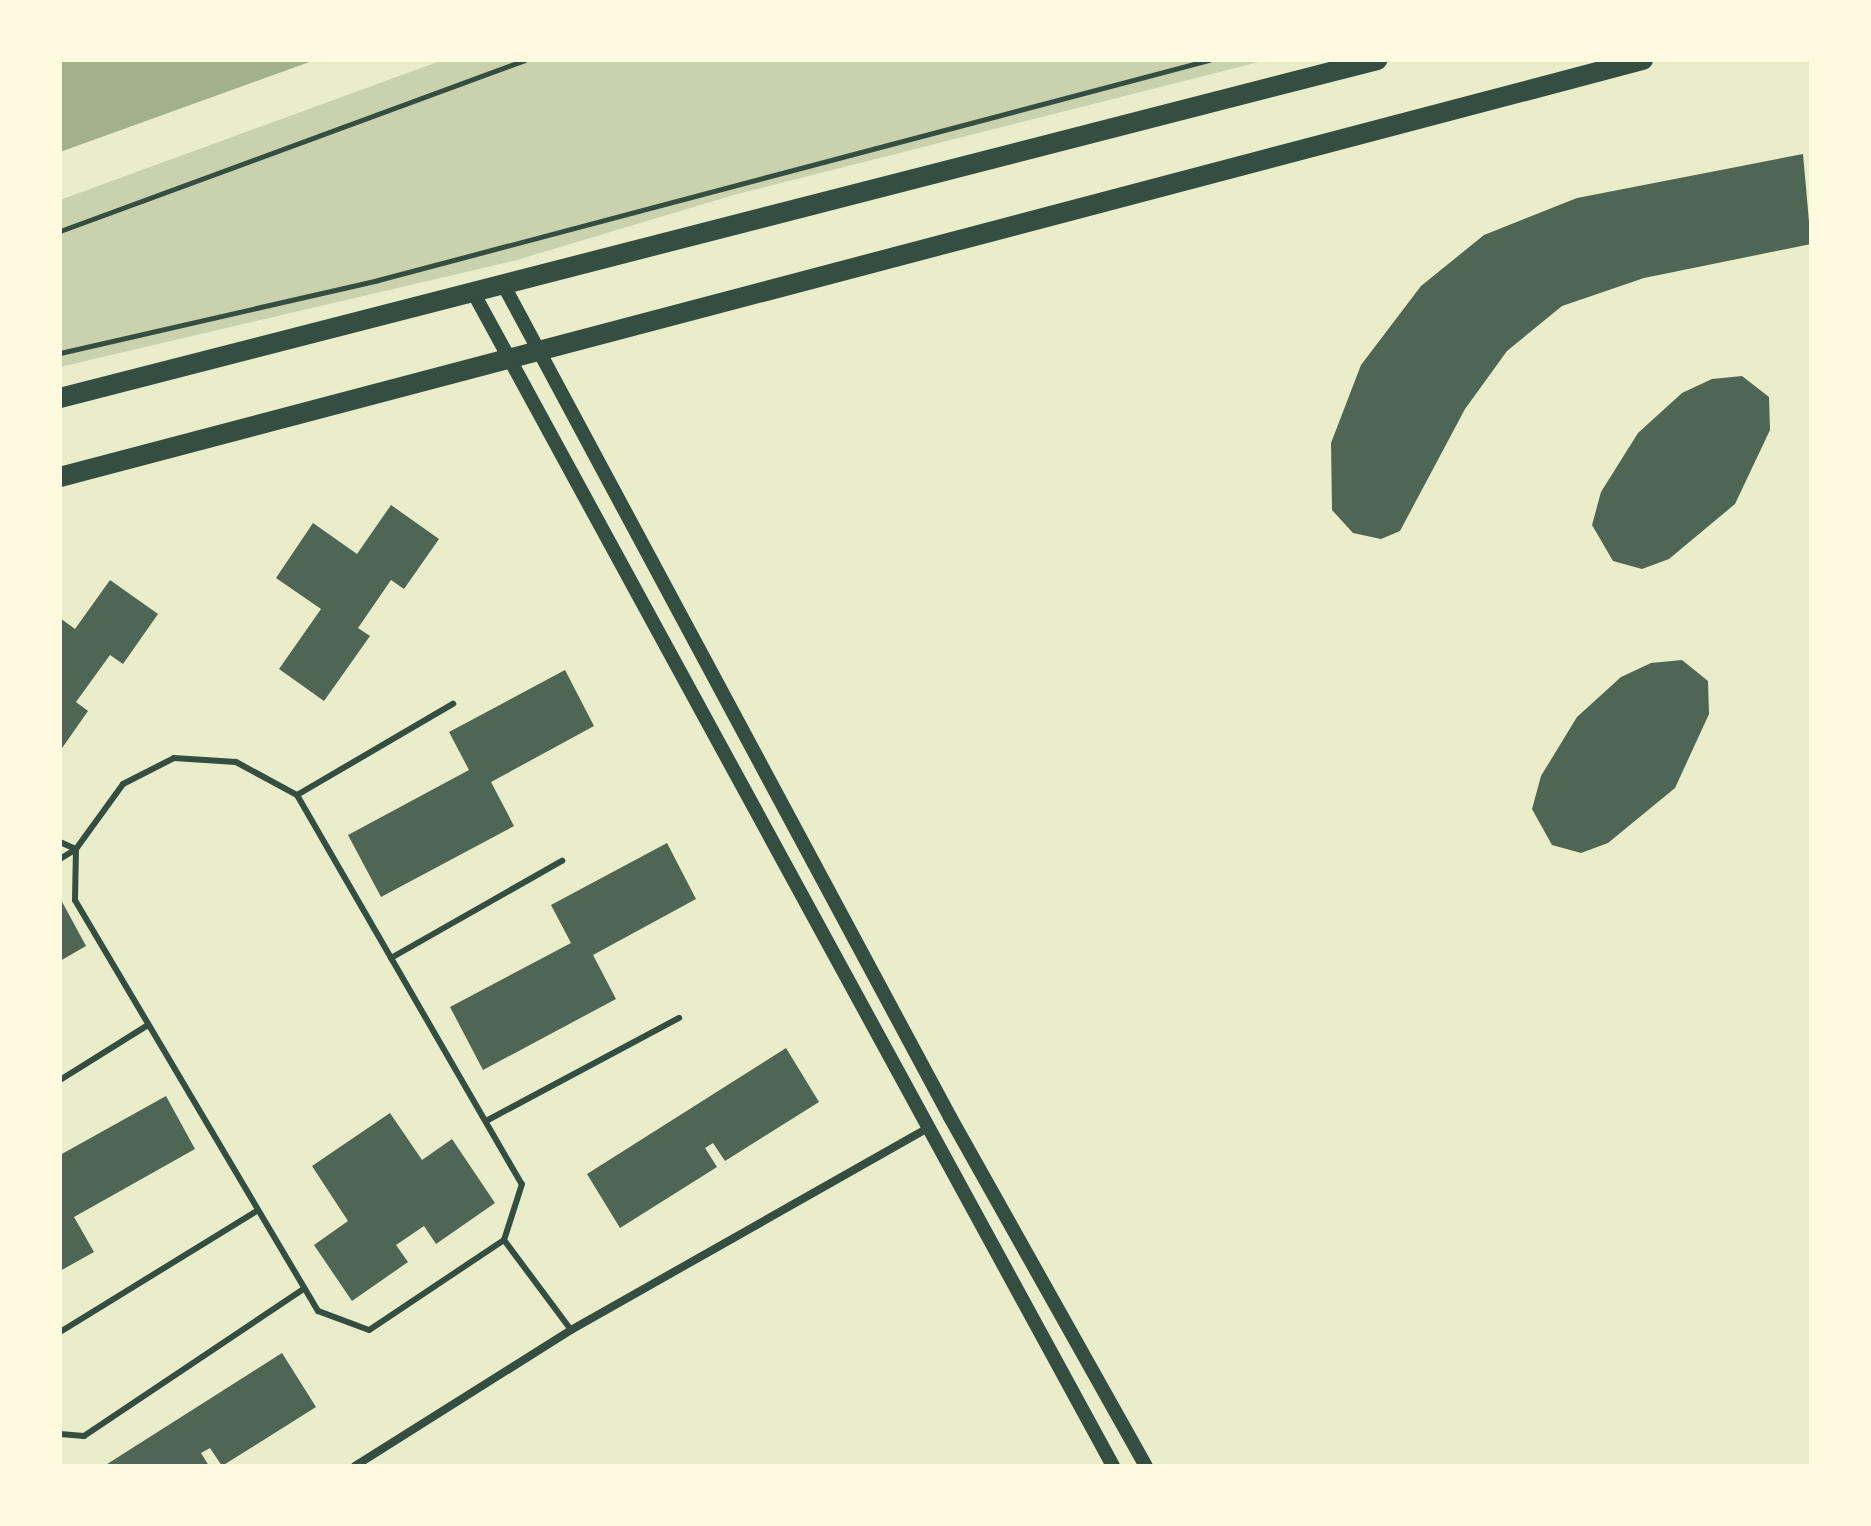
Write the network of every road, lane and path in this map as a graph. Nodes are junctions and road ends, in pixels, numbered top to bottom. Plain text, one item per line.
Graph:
1 (524, 60) edge
2 (1209, 60) edge
3 (1377, 60) edge
4 (1643, 60) edge
5 (60, 231) edge
6 (503, 284) junction
7 (473, 292) junction
8 (60, 353) edge
9 (536, 354) junction
10 (507, 361) junction
11 (60, 398) edge
12 (60, 477) edge
13 (453, 704) dead end
14 (297, 795) junction
15 (60, 842) edge
16 (76, 849) junction
17 (60, 859) edge
18 (562, 861) dead end
19 (391, 958) junction
20 (679, 1018) dead end
21 (148, 1025) junction
22 (60, 1080) edge
23 (486, 1121) junction
24 (924, 1130) junction
25 (255, 1212) junction
26 (504, 1240) junction
27 (304, 1289) junction
28 (571, 1330) junction
29 (60, 1332) edge
30 (60, 1434) edge
31 (355, 1466) edge
32 (1113, 1466) edge
33 (1146, 1466) edge

1 - 5 path
2 - 8 path
3 - 6 main road
4 - 9 main road
6 - 7 main road
6 - 9 street
7 - 10 street
7 - 11 main road
9 - 10 main road
9 - 33 street
10 - 12 main road
10 - 24 street
13 - 14 lane
14 - 16 lane
14 - 19 lane
15 - 16 lane
16 - 17 lane
16 - 21 lane
18 - 19 lane
19 - 23 lane
20 - 23 lane
21 - 22 lane
21 - 25 lane
23 - 26 lane
24 - 28 street
24 - 32 street
25 - 27 lane
25 - 29 lane
26 - 27 lane
26 - 28 lane
27 - 30 lane
28 - 31 street

